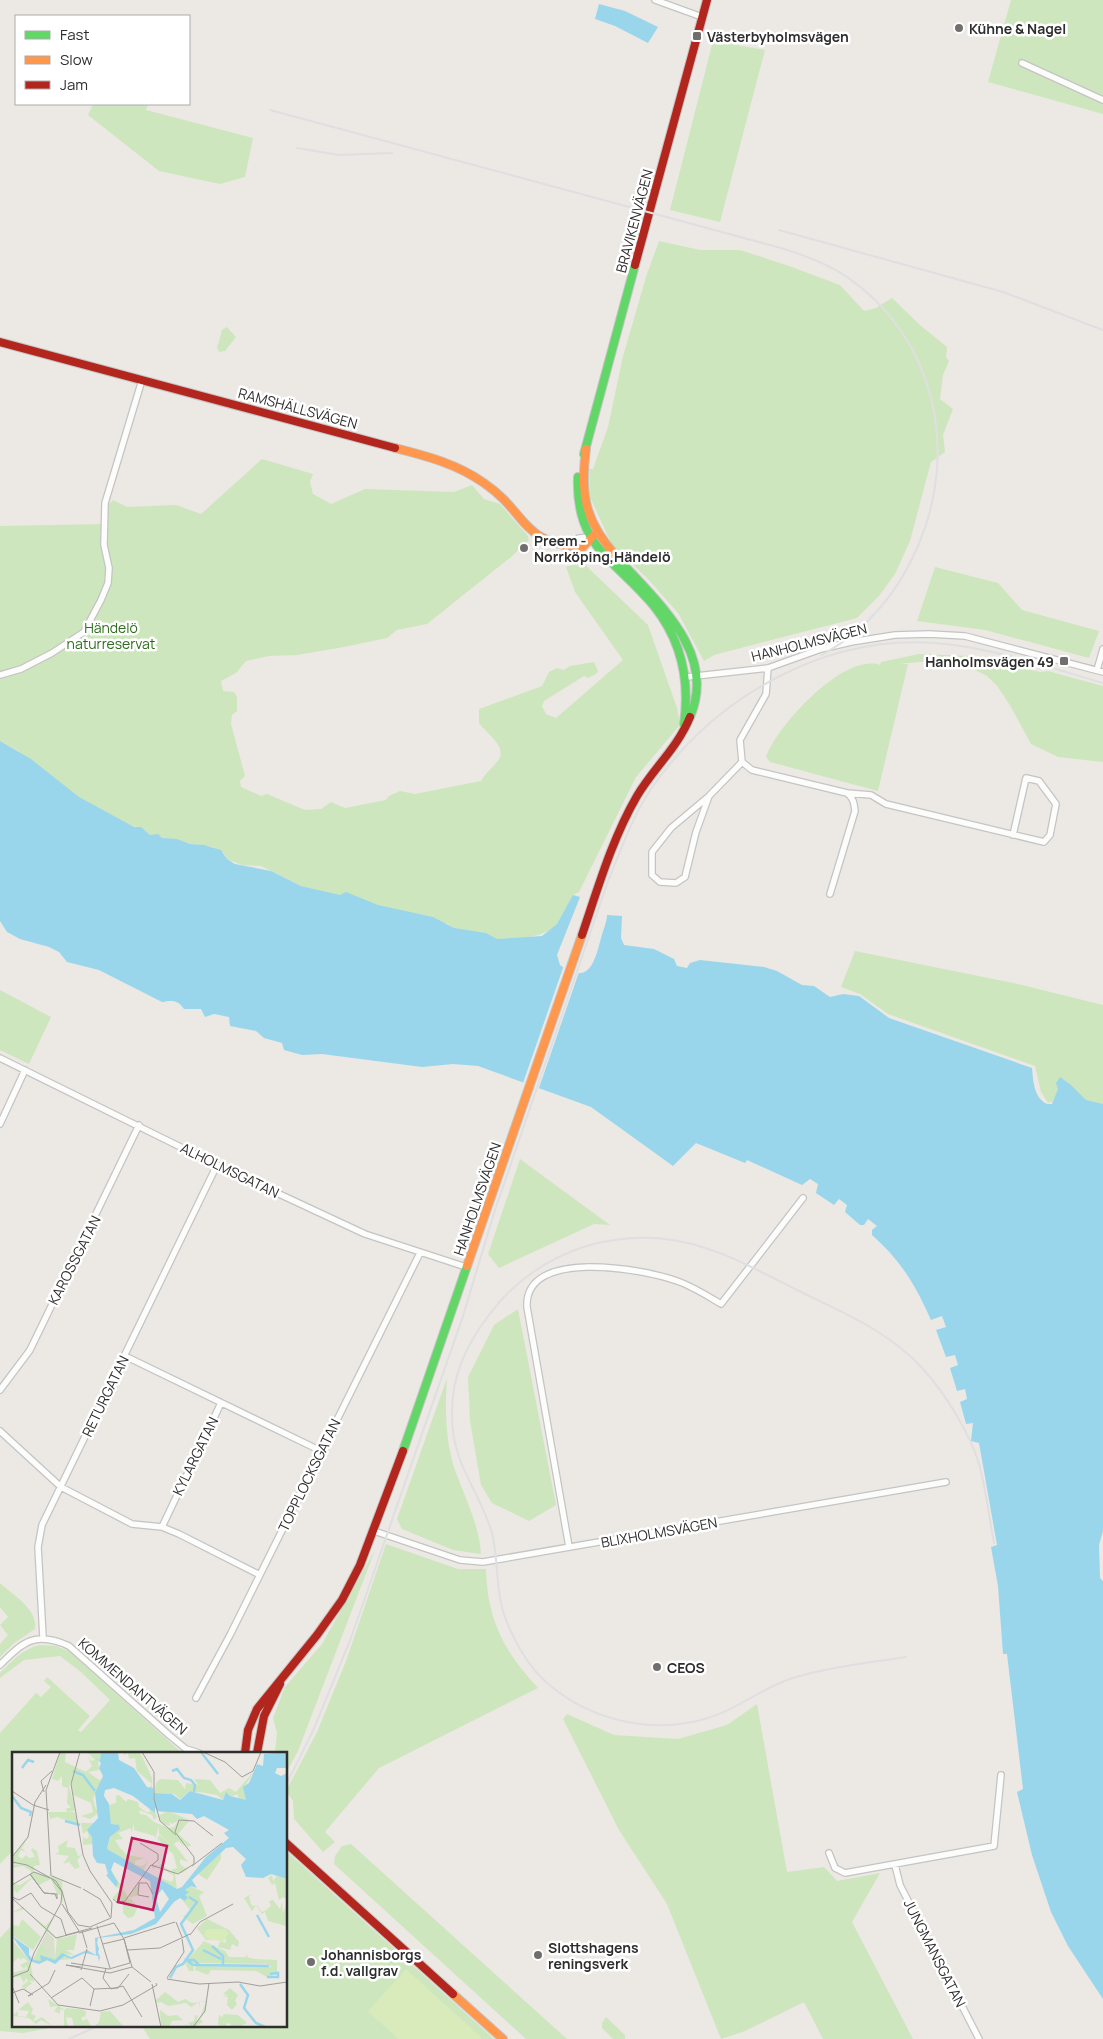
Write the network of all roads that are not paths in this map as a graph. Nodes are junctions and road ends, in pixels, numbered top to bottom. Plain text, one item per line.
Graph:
1 (655, 0) edge
2 (707, 0) edge
3 (702, 17) junction
4 (1022, 63) dead end
5 (1103, 100) edge
6 (0, 342) edge
7 (142, 380) junction
8 (586, 449) junction
9 (598, 532) junction
10 (590, 537) junction
11 (1103, 649) edge
12 (768, 668) junction
13 (1100, 671) edge
14 (0, 675) edge
15 (696, 676) junction
16 (687, 677) junction
17 (682, 733) junction
18 (742, 762) junction
19 (847, 793) junction
20 (709, 796) junction
21 (1012, 835) junction
22 (830, 894) dead end
23 (0, 1058) edge
24 (25, 1070) junction
25 (0, 1124) edge
26 (140, 1125) junction
27 (217, 1165) junction
28 (803, 1198) dead end
29 (420, 1252) junction
30 (466, 1267) junction
31 (125, 1356) junction
32 (0, 1390) edge
33 (221, 1403) junction
34 (0, 1431) edge
35 (321, 1451) junction
36 (946, 1482) dead end
37 (61, 1487) junction
38 (162, 1528) junction
39 (374, 1531) junction
40 (569, 1547) junction
41 (260, 1574) junction
42 (43, 1637) junction
43 (0, 1665) edge
44 (289, 1670) junction
45 (196, 1698) dead end
46 (196, 1752) edge
47 (245, 1752) edge
48 (257, 1752) edge
49 (1001, 1775) dead end
50 (288, 1841) edge
51 (288, 1845) edge
52 (297, 1852) junction
53 (829, 1853) dead end
54 (894, 1865) junction
55 (503, 2039) edge
56 (979, 2039) edge

1 - 3 street
2 - 3 street, BRAVIKENVÄGEN
3 - 8 street, BRAVIKENVÄGEN
4 - 5 street
6 - 7 street, RAMSHÄLLSVÄGEN
7 - 10 street, RAMSHÄLLSVÄGEN
7 - 14 street
8 - 9 street, BRAVIKENVÄGEN
8 - 10 street, BRAVIKENVÄGEN
9 - 10 street, RAMSHÄLLSVÄGEN
9 - 15 street, BRAVIKENVÄGEN
10 - 16 street, BRAVIKENVÄGEN
11 - 13 street
12 - 13 street, HANHOLMSVÄGEN
12 - 15 street, HANHOLMSVÄGEN
12 - 18 street
15 - 16 street, HANHOLMSVÄGEN
15 - 17 street, HANHOLMSVÄGEN
16 - 17 street, HANHOLMSVÄGEN
17 - 30 street, HANHOLMSVÄGEN
18 - 19 street
18 - 20 street
19 - 21 street
19 - 22 street
20 - 20 street
21 - 21 street
23 - 24 street, ALHOLMSGATAN
24 - 25 street
24 - 26 street, ALHOLMSGATAN
26 - 27 street, ALHOLMSGATAN
26 - 32 street, KAROSSGATAN
27 - 29 street, ALHOLMSGATAN
27 - 31 street, RETURGATAN
28 - 40 street
29 - 30 street, ALHOLMSGATAN
29 - 35 street, TOPPLOCKSGATAN
30 - 39 street, HANHOLMSVÄGEN
31 - 33 street
31 - 37 street, RETURGATAN
33 - 35 street, KYLARGATAN
33 - 38 street, KYLARGATAN
34 - 37 street
35 - 41 street, TOPPLOCKSGATAN
36 - 40 street, BLIXHOLMSVÄGEN
37 - 38 street
37 - 42 street, RETURGATAN
38 - 41 street
39 - 40 street, BLIXHOLMSVÄGEN
39 - 44 street, HANHOLMSVÄGEN
41 - 45 street, TOPPLOCKSGATAN
42 - 43 street
42 - 46 street, KOMMENDANTVÄGEN
44 - 47 street, HANHOLMSVÄGEN
44 - 48 street, HANHOLMSVÄGEN
49 - 54 street
50 - 52 street
51 - 52 street
52 - 55 street
53 - 54 street
54 - 56 street, JUNGMANSGATAN

